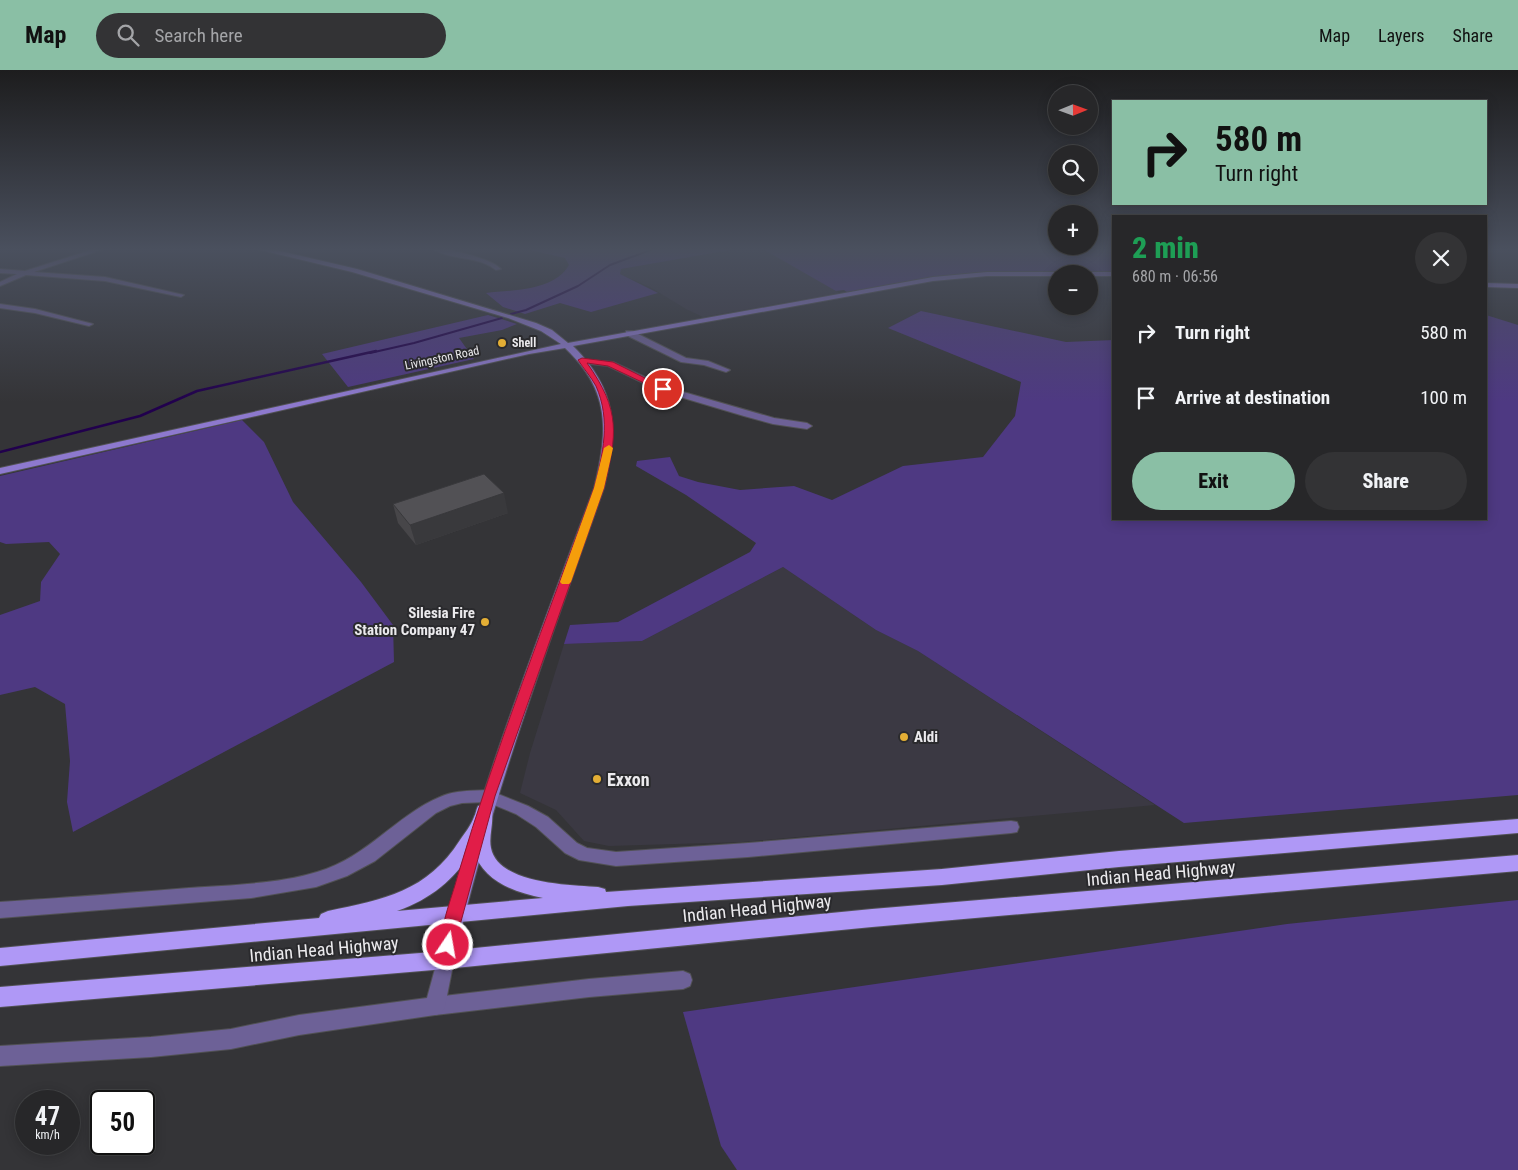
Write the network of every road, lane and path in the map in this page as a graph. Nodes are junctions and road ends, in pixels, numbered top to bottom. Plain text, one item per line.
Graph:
1 (453, 299) edge
2 (819, 299) edge
3 (0, 306) edge
4 (89, 324) dead end
5 (552, 333) junction
6 (629, 333) junction
7 (567, 345) junction
8 (529, 352) junction
9 (582, 360) junction
10 (726, 370) dead end
11 (807, 426) dead end
12 (0, 471) edge
13 (485, 809) junction
14 (1518, 826) edge
15 (1011, 827) dead end
16 (1518, 864) edge
17 (638, 898) junction
18 (0, 910) edge
19 (454, 916) junction
20 (278, 932) junction
21 (0, 957) edge
22 (444, 960) junction
23 (683, 980) dead end
24 (0, 997) edge
25 (435, 1006) junction
26 (0, 1056) edge

1 - 5 main road
2 - 6 main road, Livingston Road
3 - 4 street
5 - 7 main road
5 - 8 main road
6 - 7 main road, Livingston Road
6 - 10 street
7 - 8 main road, Livingston Road
7 - 9 main road
8 - 12 main road, Livingston Road
9 - 11 street
9 - 13 main road
13 - 15 street
13 - 17 highway
13 - 18 street
13 - 19 main road
13 - 20 highway
14 - 17 highway, Indian Head Highway
16 - 22 highway, Indian Head Highway
17 - 19 highway, Indian Head Highway
19 - 20 highway, Indian Head Highway
19 - 22 main road
20 - 21 highway, Indian Head Highway
22 - 24 highway, Indian Head Highway
22 - 25 street
23 - 25 street
25 - 26 street

